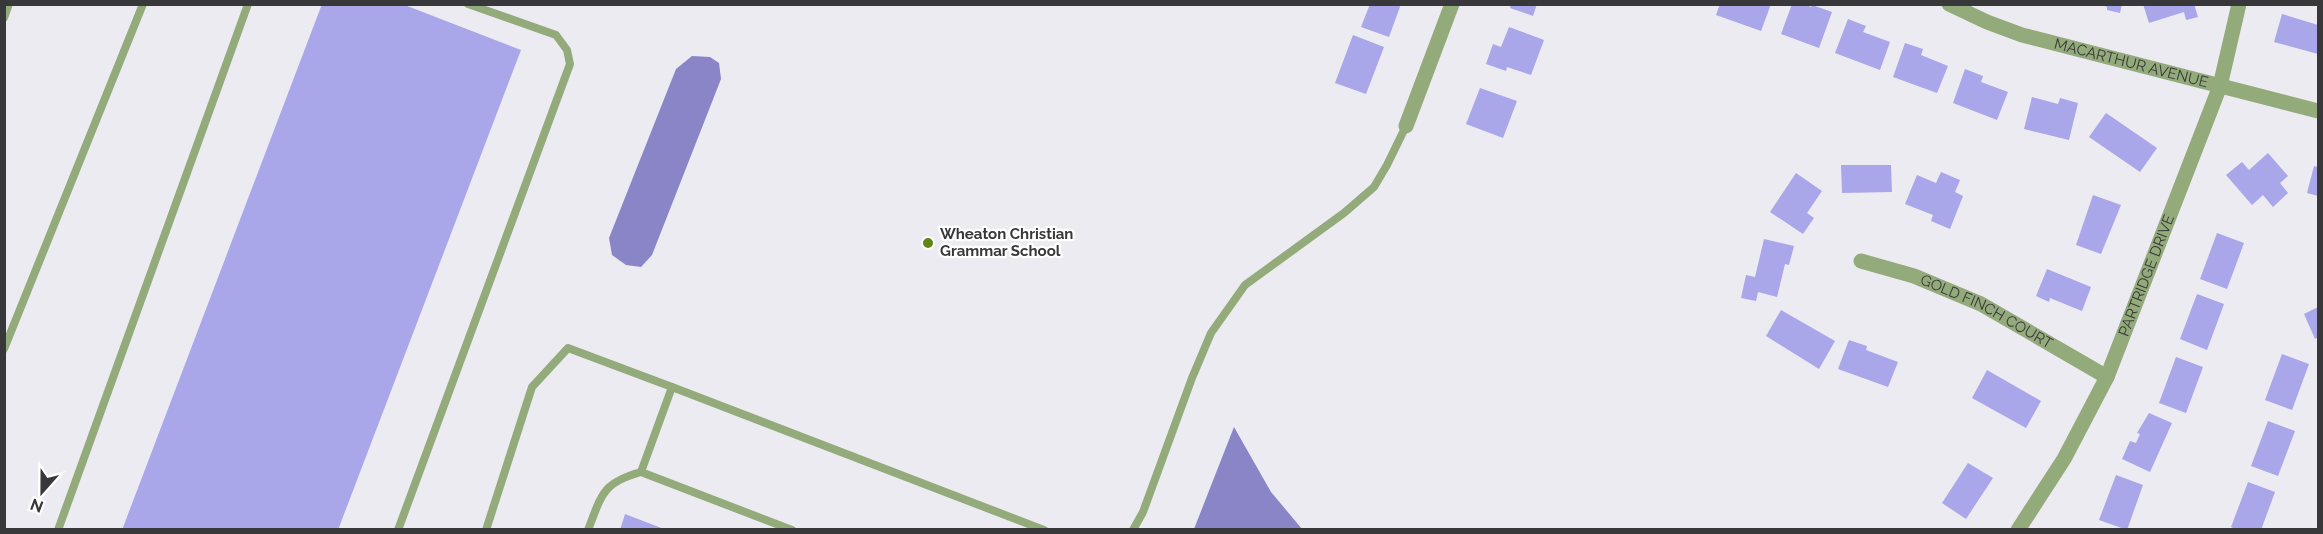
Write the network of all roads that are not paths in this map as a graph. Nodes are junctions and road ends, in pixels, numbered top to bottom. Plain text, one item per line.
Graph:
1 (9, 4) edge
2 (143, 4) edge
3 (248, 4) edge
4 (468, 4) edge
5 (1452, 4) edge
6 (1949, 4) edge
7 (2239, 4) edge
8 (4, 18) edge
9 (2220, 86) junction
10 (2319, 111) edge
11 (1406, 126) joint
12 (1861, 261) dead end
13 (4, 349) edge
14 (2107, 377) junction
15 (672, 387) junction
16 (641, 472) junction
17 (58, 530) edge
18 (398, 530) edge
19 (486, 530) edge
20 (588, 530) edge
21 (792, 530) edge
22 (1044, 530) edge
23 (1134, 530) edge
24 (2018, 530) edge

1 - 8 lane
2 - 13 lane
3 - 17 lane
4 - 18 lane
5 - 11 street
6 - 9 street, MACARTHUR AVENUE
7 - 9 street, PARTRIDGE DRIVE
9 - 10 street, MACARTHUR AVENUE
9 - 14 street, PARTRIDGE DRIVE
11 - 23 lane
12 - 14 street, GOLD FINCH COURT
14 - 24 street, PARTRIDGE DRIVE
15 - 16 lane
15 - 19 lane
15 - 22 lane
16 - 20 lane
16 - 21 lane

